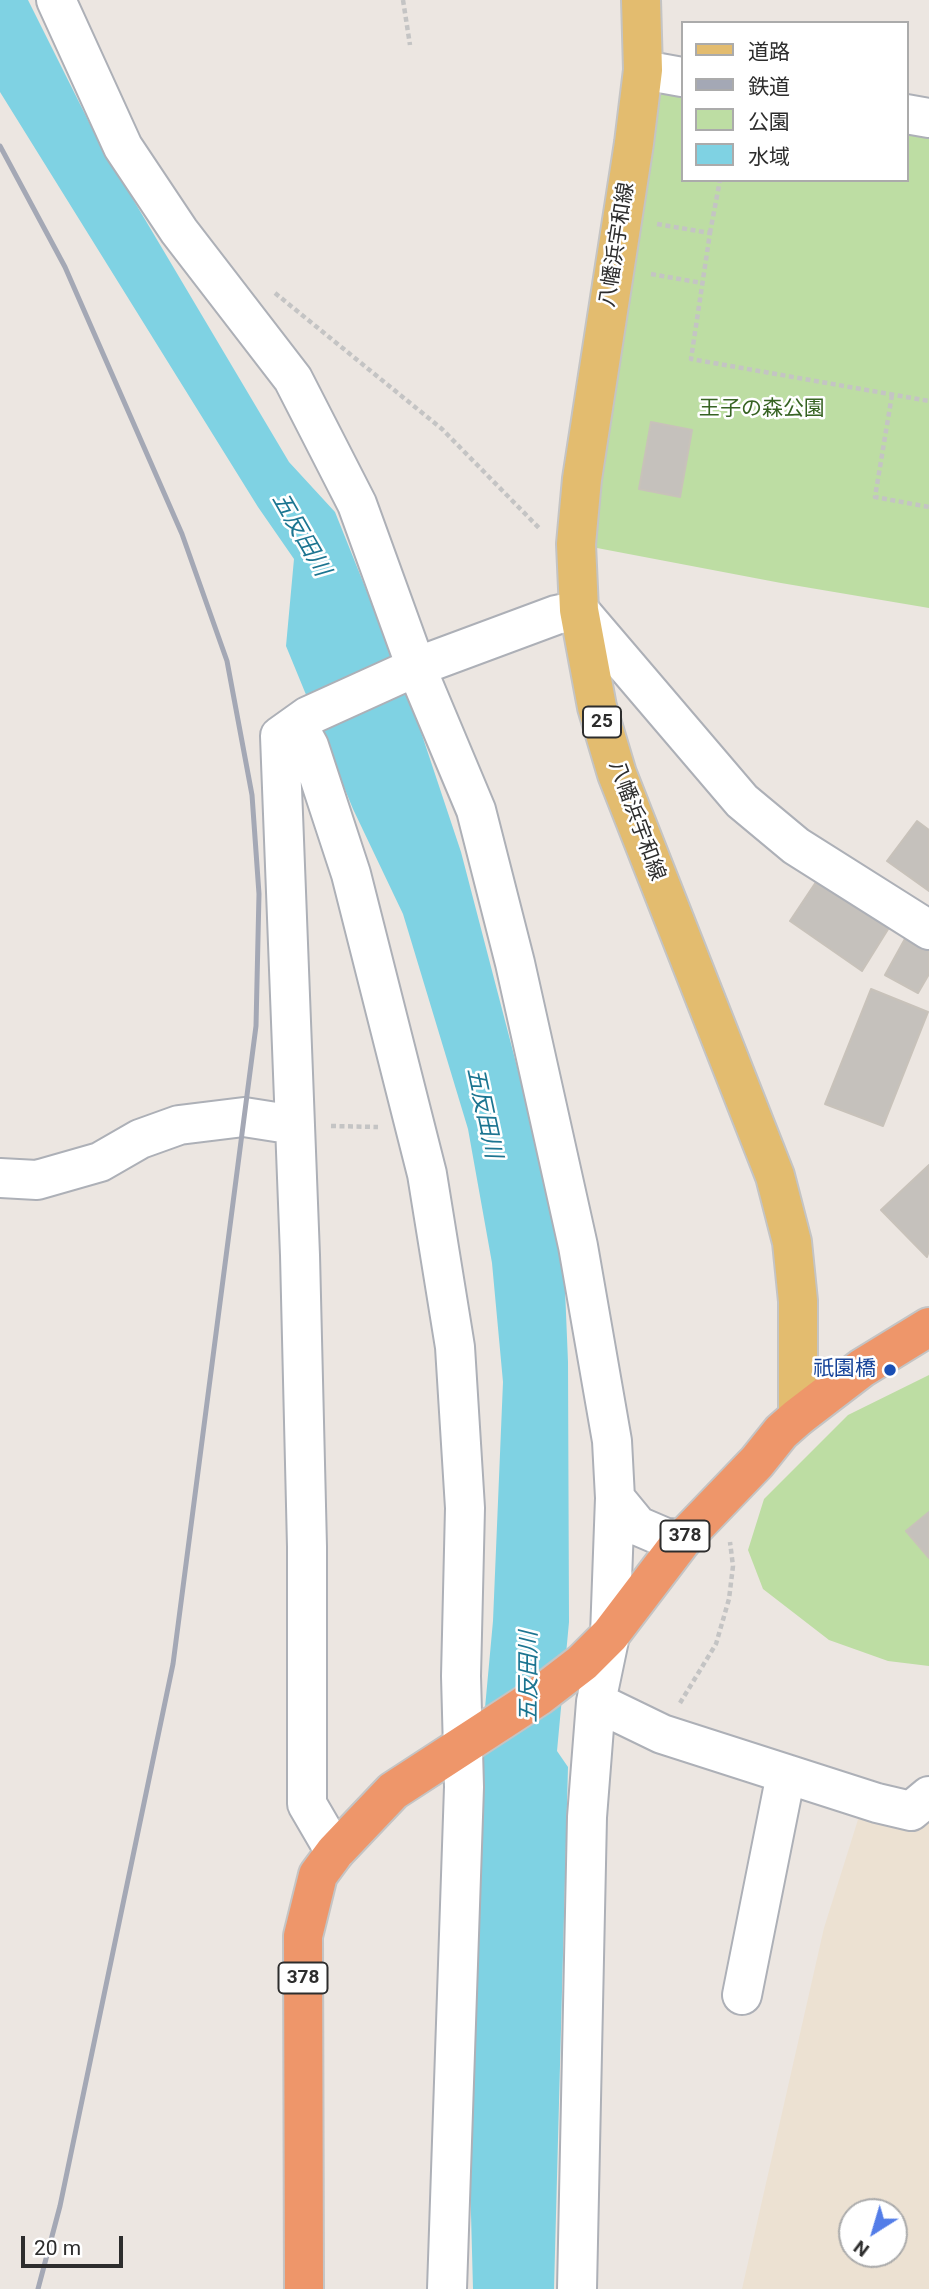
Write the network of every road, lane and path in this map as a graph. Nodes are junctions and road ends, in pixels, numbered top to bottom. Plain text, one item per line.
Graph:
1 (57, 0) edge
2 (403, 0) edge
3 (641, 0) edge
4 (410, 45) dead end
5 (643, 70) junction
6 (680, 77) edge
7 (908, 114) edge
8 (929, 118) edge
9 (720, 182) edge
10 (622, 219) junction
11 (710, 233) junction
12 (614, 267) junction
13 (702, 283) junction
14 (227, 292) junction
15 (892, 395) junction
16 (929, 401) edge
17 (929, 508) edge
18 (577, 566) junction
19 (579, 610) junction
20 (411, 669) junction
21 (302, 720) junction
22 (929, 930) edge
23 (295, 1125) junction
24 (416, 1128) junction
25 (0, 1178) edge
26 (929, 1327) edge
27 (798, 1417) junction
28 (615, 1498) junction
29 (721, 1499) junction
30 (683, 1538) junction
31 (610, 1635) junction
32 (596, 1702) junction
33 (662, 1734) junction
34 (466, 1743) junction
35 (786, 1774) junction
36 (929, 1796) edge
37 (334, 1852) junction
38 (742, 1995) dead end
39 (304, 2289) edge
40 (447, 2289) edge
41 (577, 2289) edge

1 - 14 street
2 - 4 path
3 - 5 main road, 八幡浜宇和線 / 25
5 - 6 street
5 - 10 main road, 八幡浜宇和線 / 25
7 - 8 street
9 - 11 path
10 - 11 path
10 - 12 main road, 八幡浜宇和線 / 25
11 - 13 path
12 - 13 path
12 - 18 main road, 八幡浜宇和線 / 25
13 - 15 path
14 - 18 path
14 - 20 street
15 - 16 path
15 - 17 path
18 - 19 main road, 八幡浜宇和線 / 25
19 - 20 street
19 - 22 street
19 - 27 main road, 八幡浜宇和線 / 25
20 - 21 street
20 - 28 street
21 - 23 street
21 - 24 street
23 - 24 path
23 - 25 street
23 - 37 street
24 - 34 street
26 - 27 highway, 378
27 - 29 highway, 378
28 - 30 street
28 - 31 street
29 - 30 highway, 378
29 - 33 path
30 - 31 highway, 378
31 - 32 street
31 - 34 highway, 378
32 - 33 street
32 - 41 street
33 - 35 street
34 - 37 highway, 378
34 - 40 street
35 - 36 street
35 - 38 street
37 - 39 highway, 378

